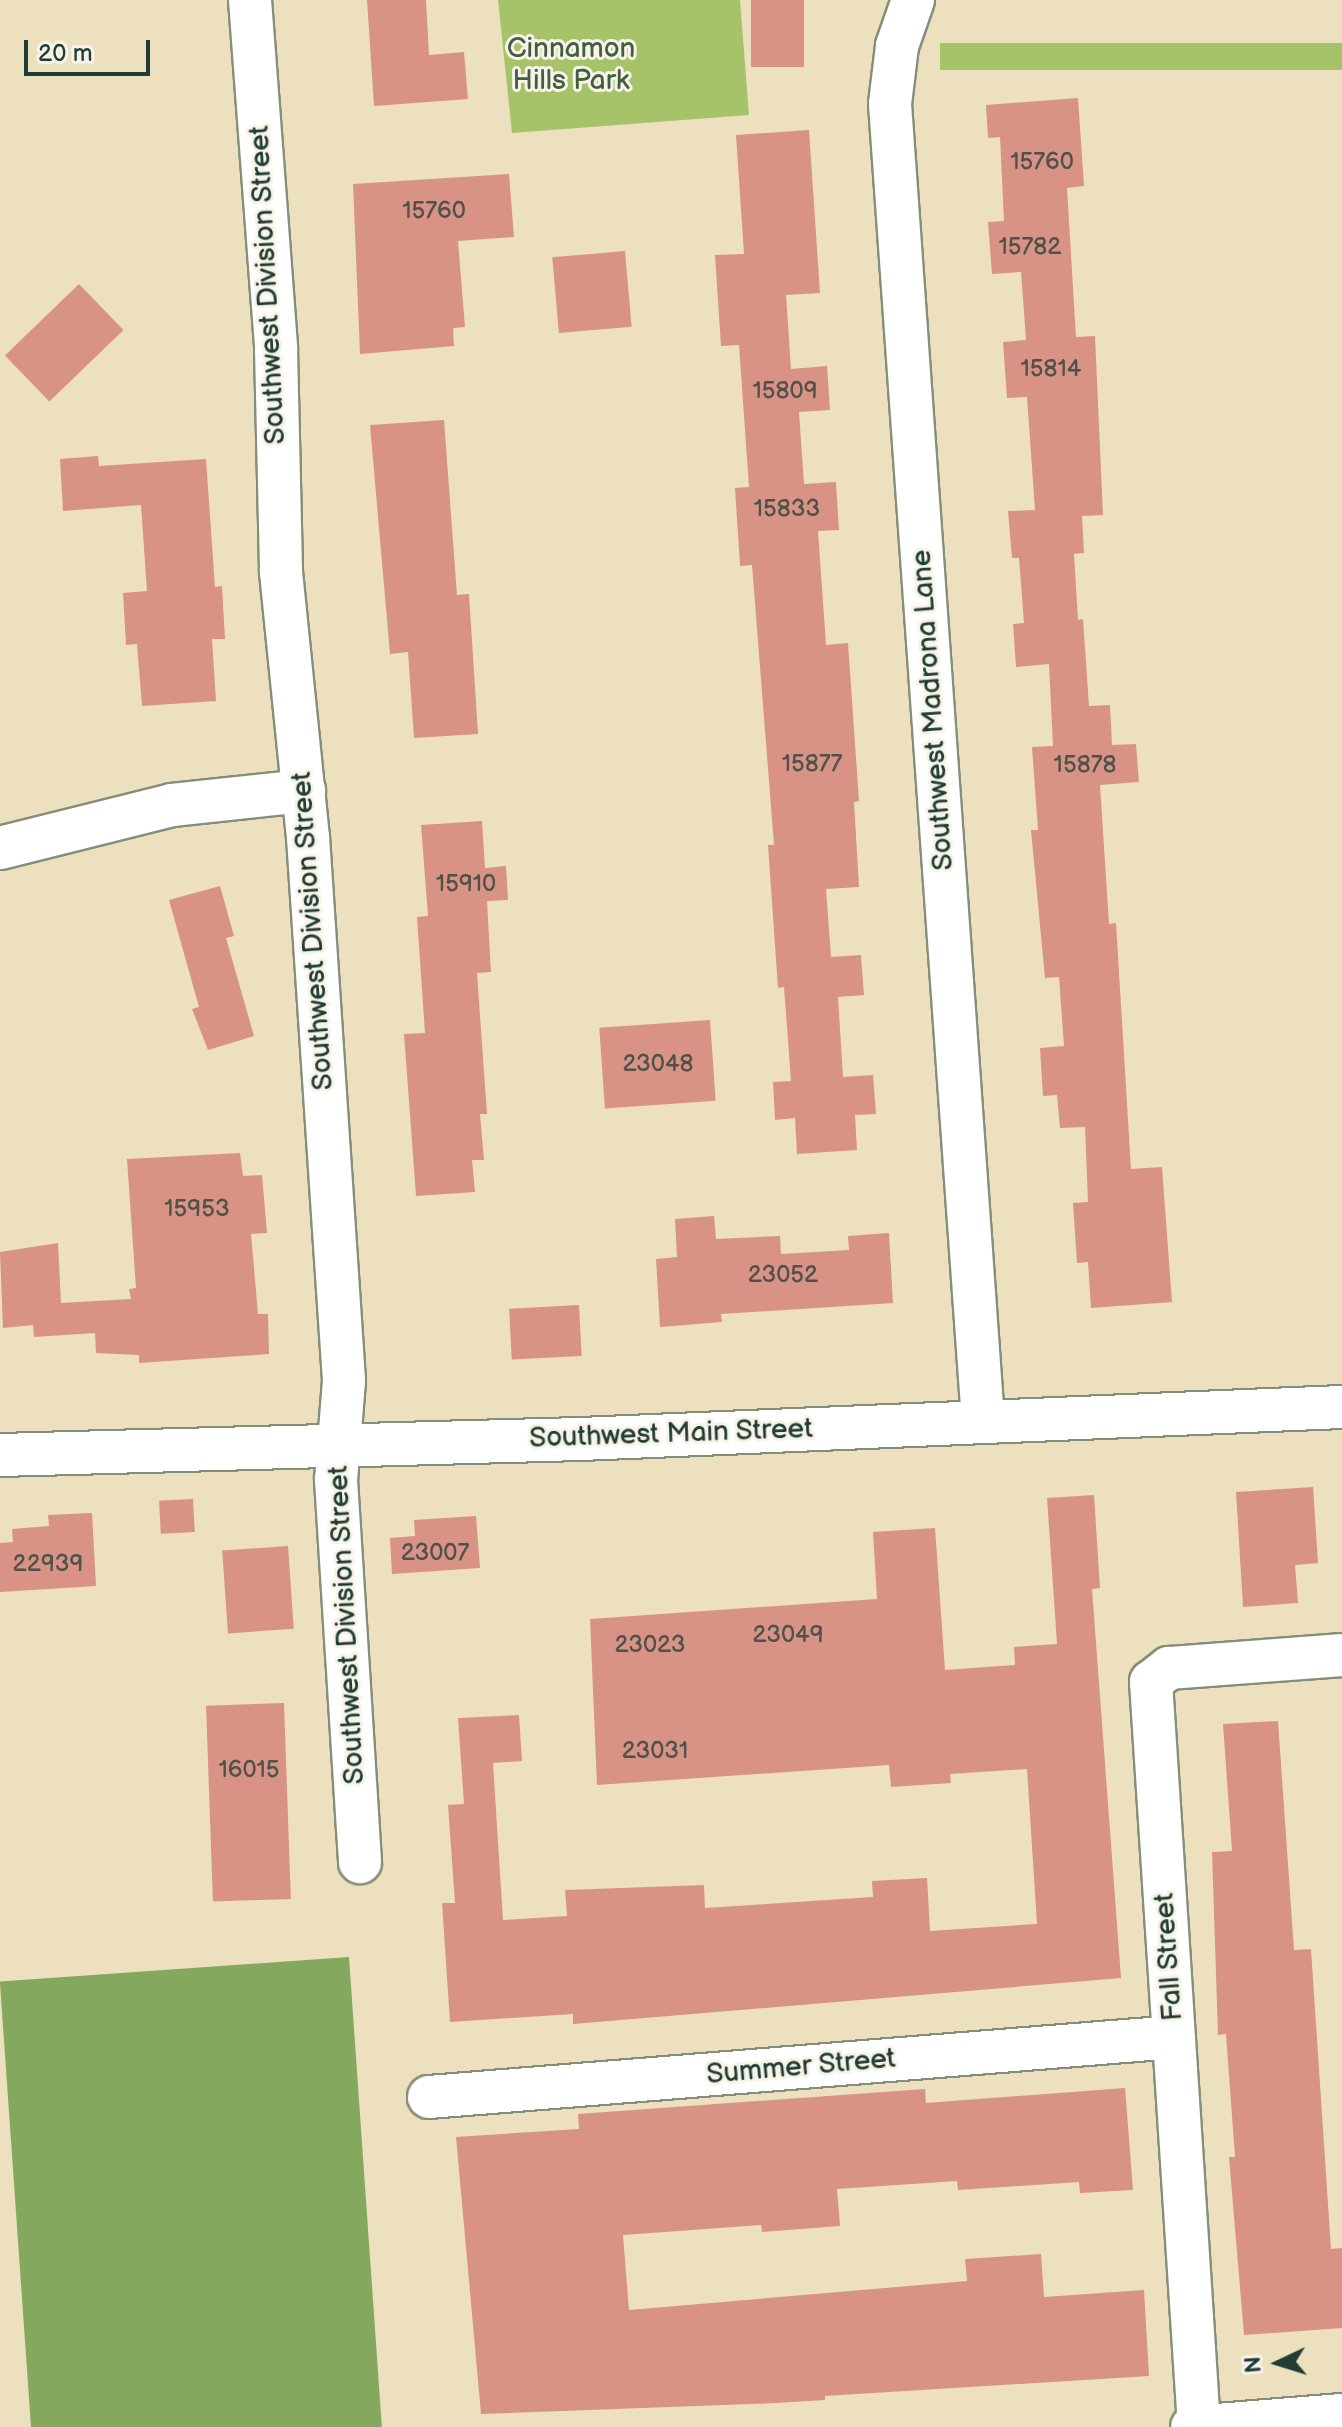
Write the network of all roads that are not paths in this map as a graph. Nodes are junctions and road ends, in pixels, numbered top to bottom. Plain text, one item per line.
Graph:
1 (250, 0) edge
2 (913, 0) edge
3 (304, 791) junction
4 (0, 848) edge
5 (1342, 1407) edge
6 (983, 1422) junction
7 (339, 1443) junction
8 (0, 1455) edge
9 (1342, 1655) edge
10 (360, 1862) dead end
11 (1174, 2037) junction
12 (429, 2097) dead end
13 (1342, 2415) edge
14 (1199, 2426) edge
15 (1192, 2427) edge

1 - 3 street, Southwest Division Street
2 - 6 street, Southwest Madrona Lane
3 - 4 street
3 - 7 street, Southwest Division Street
5 - 6 street, Southwest Main Street
6 - 7 street, Southwest Main Street
7 - 8 street, Southwest Main Street
7 - 10 street, Southwest Division Street
9 - 11 street, Fall Street
11 - 12 street, Summer Street
11 - 14 street, Fall Street
13 - 14 street
14 - 15 street

